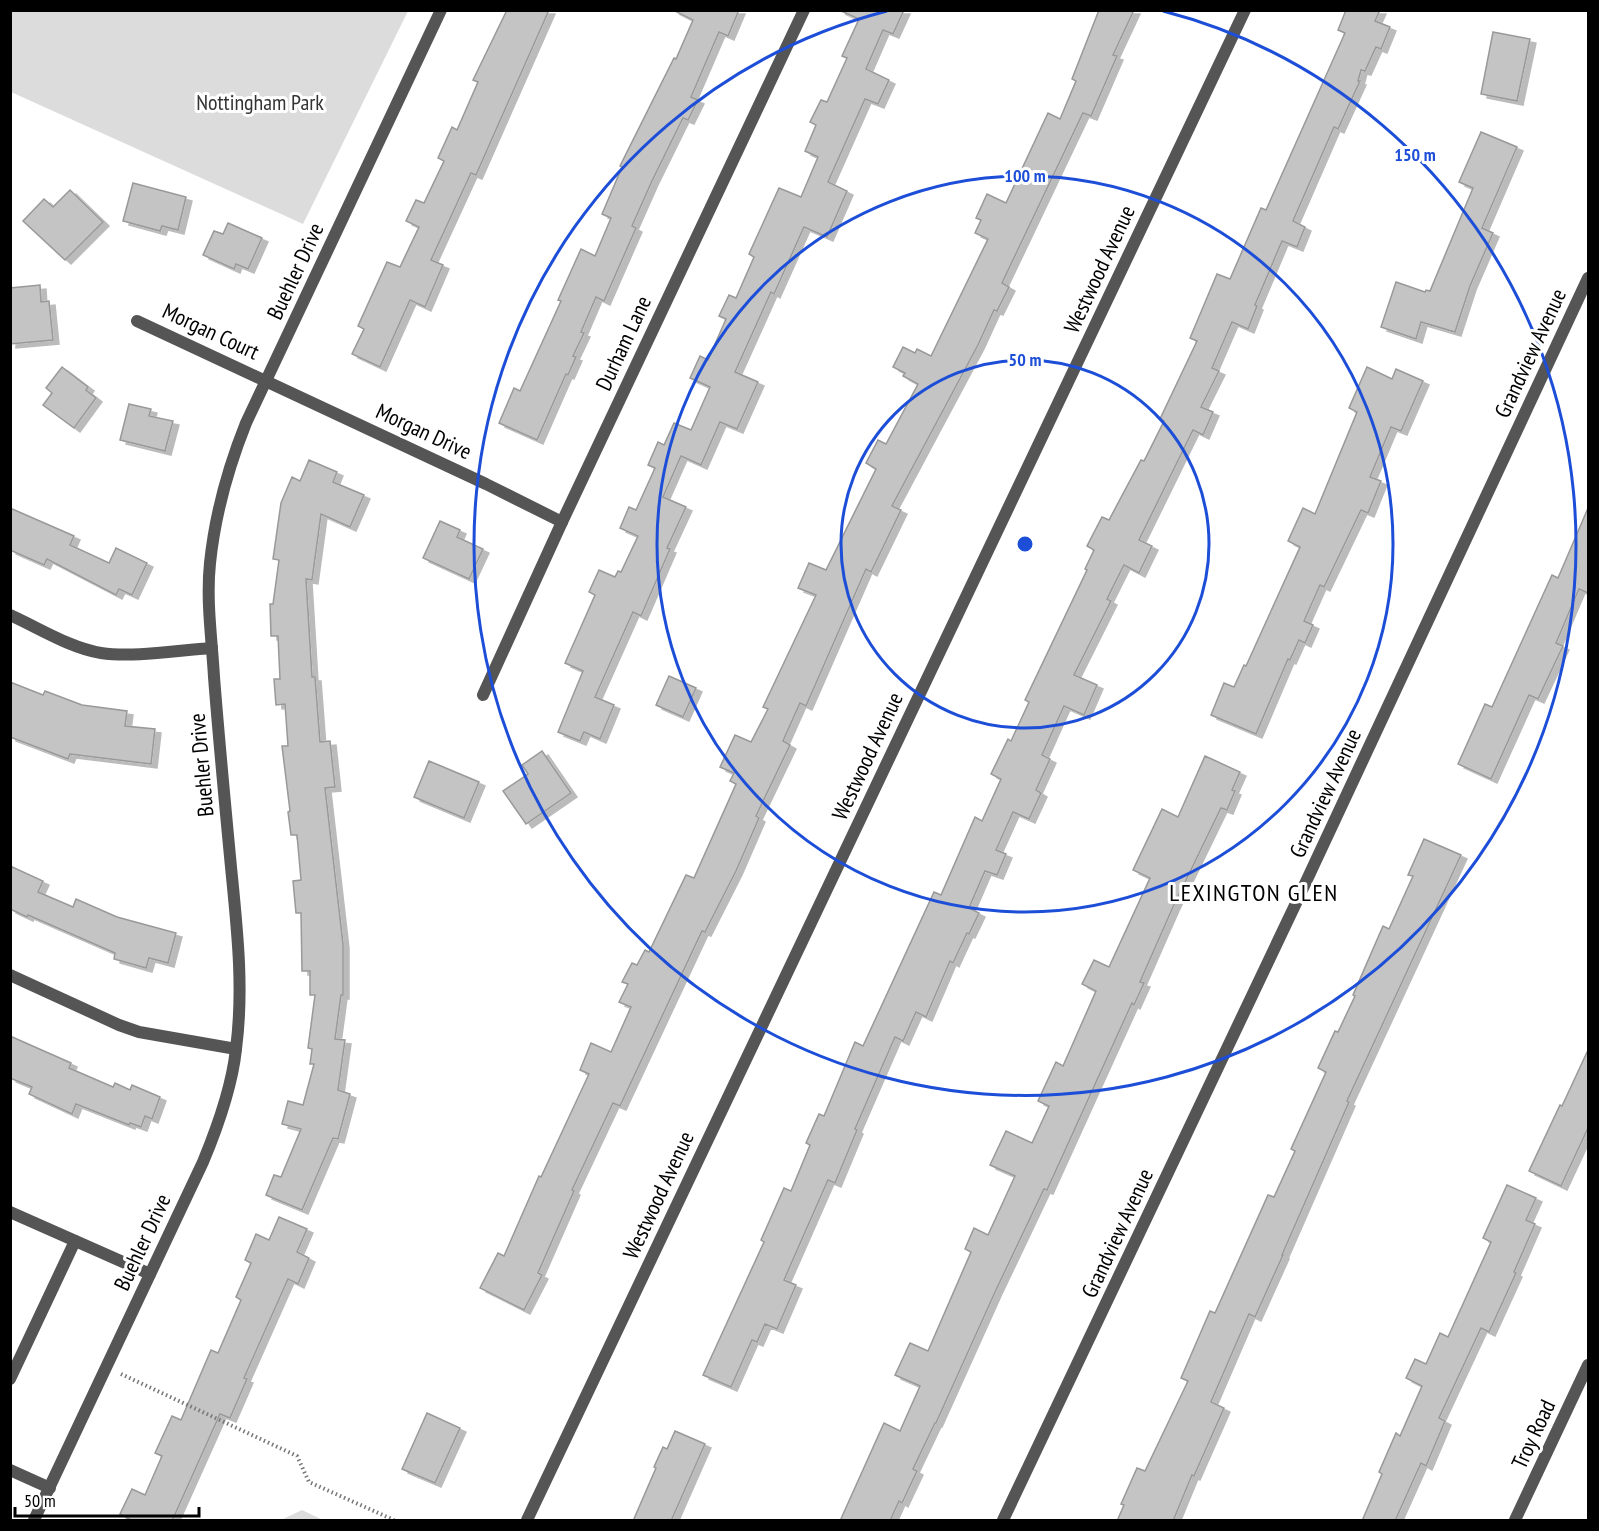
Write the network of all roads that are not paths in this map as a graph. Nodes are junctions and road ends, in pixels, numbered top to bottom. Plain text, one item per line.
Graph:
1 (441, 10) edge
2 (804, 10) edge
3 (1245, 10) edge
4 (1588, 278) edge
5 (137, 321) dead end
6 (267, 380) junction
7 (562, 522) junction
8 (10, 615) edge
9 (212, 648) junction
10 (483, 695) dead end
11 (10, 975) edge
12 (236, 1049) junction
13 (10, 1212) edge
14 (75, 1241) junction
15 (150, 1274) junction
16 (1588, 1365) edge
17 (10, 1379) edge
18 (10, 1470) edge
19 (50, 1488) junction
20 (34, 1521) edge
21 (527, 1521) edge
22 (1003, 1521) edge
23 (1515, 1521) edge

1 - 6 street, Buehler Drive
2 - 7 street, Durham Lane
3 - 21 street, Westwood Avenue
4 - 22 street, Grandview Avenue
5 - 6 street, Morgan Court
6 - 7 street, Morgan Drive
6 - 9 street, Buehler Drive
7 - 10 street, Durham Lane
8 - 9 street
9 - 12 street, Buehler Drive
11 - 12 street
12 - 15 street, Buehler Drive
13 - 14 street
14 - 15 street
14 - 17 street
15 - 19 street, Buehler Drive
16 - 23 street, Troy Road
18 - 19 street
19 - 20 street, Buehler Drive

